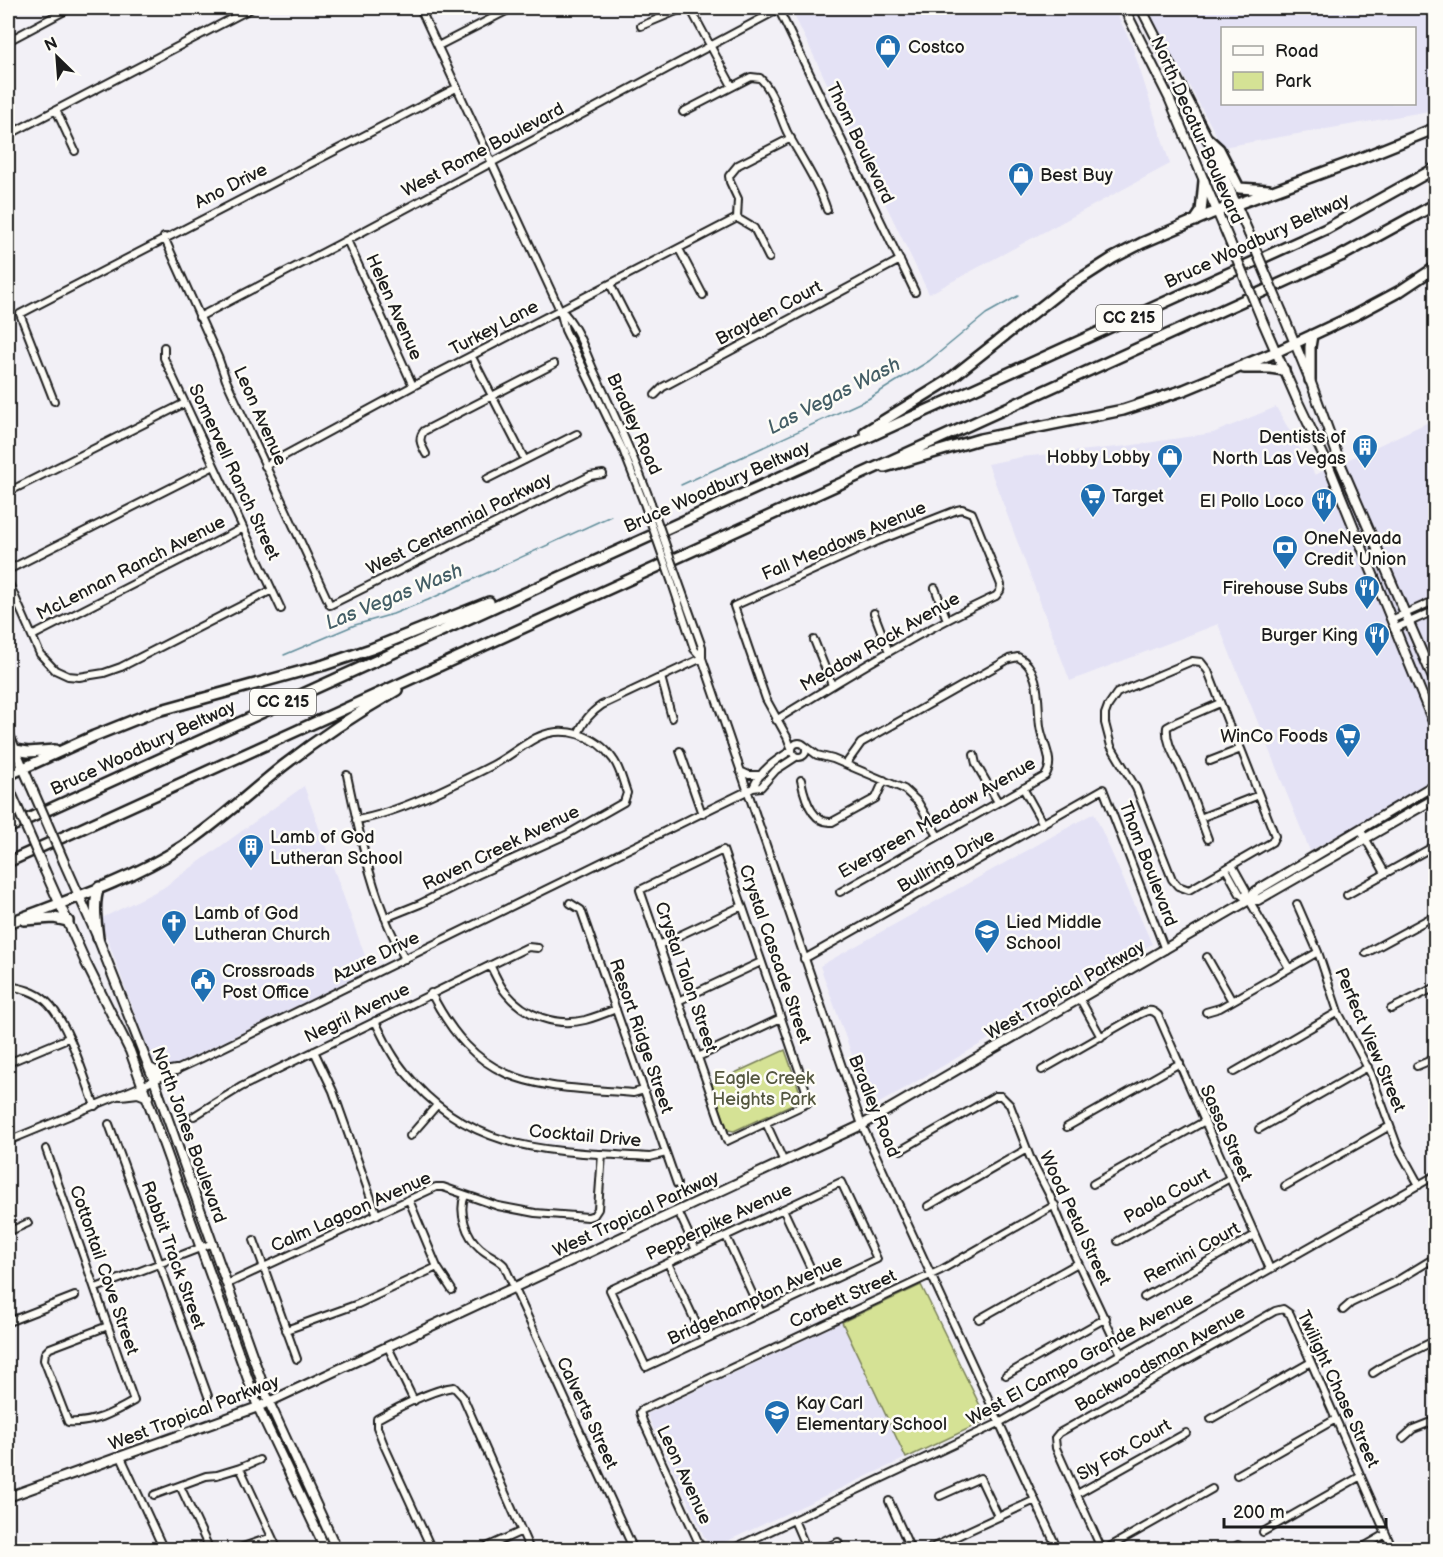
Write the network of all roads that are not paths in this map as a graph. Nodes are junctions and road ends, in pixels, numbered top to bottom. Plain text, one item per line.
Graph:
1 (70, 8) edge
2 (252, 8) edge
3 (420, 8) edge
4 (512, 8) edge
5 (684, 8) edge
6 (690, 8) edge
7 (779, 8) edge
8 (1124, 8) edge
9 (1141, 8) edge
10 (59, 10) edge
11 (641, 26) dead end
12 (8, 41) edge
13 (438, 46) junction
14 (710, 46) junction
15 (732, 86) junction
16 (456, 88) junction
17 (56, 110) junction
18 (683, 112) dead end
19 (1436, 128) edge
20 (8, 135) edge
21 (791, 138) junction
22 (1208, 139) junction
23 (75, 151) dead end
24 (491, 163) junction
25 (1436, 168) edge
26 (1204, 181) junction
27 (1275, 190) junction
28 (1236, 204) junction
29 (1436, 204) edge
30 (827, 210) dead end
31 (1217, 212) junction
32 (737, 218) junction
33 (1196, 221) junction
34 (164, 237) junction
35 (347, 240) junction
36 (679, 249) junction
37 (770, 258) dead end
38 (900, 260) junction
39 (1436, 267) edge
40 (610, 284) junction
41 (915, 292) dead end
42 (703, 295) dead end
43 (560, 310) junction
44 (199, 317) junction
45 (634, 331) dead end
46 (1312, 335) junction
47 (1295, 344) junction
48 (164, 347) dead end
49 (1276, 352) junction
50 (472, 357) junction
51 (554, 364) dead end
52 (1239, 368) junction
53 (1284, 370) junction
54 (1310, 380) junction
55 (413, 386) junction
56 (655, 395) dead end
57 (492, 396) junction
58 (54, 401) dead end
59 (185, 402) junction
60 (577, 434) dead end
61 (426, 454) dead end
62 (819, 459) junction
63 (525, 460) junction
64 (214, 466) junction
65 (265, 466) junction
66 (603, 474) dead end
67 (487, 479) dead end
68 (846, 480) junction
69 (8, 492) edge
70 (968, 510) joint
71 (243, 528) junction
72 (8, 570) edge
73 (559, 576) junction
74 (8, 581) edge
75 (935, 588) dead end
76 (272, 590) junction
77 (1436, 600) edge
78 (330, 605) joint
79 (281, 609) dead end
80 (1436, 610) edge
81 (874, 613) dead end
82 (1405, 614) junction
83 (947, 620) junction
84 (1391, 620) junction
85 (1409, 622) junction
86 (1394, 629) junction
87 (32, 636) junction
88 (814, 640) dead end
89 (890, 652) junction
90 (459, 656) junction
91 (702, 658) junction
92 (661, 677) junction
93 (831, 685) junction
94 (1436, 686) edge
95 (1220, 703) junction
96 (672, 718) dead end
97 (776, 720) junction
98 (1436, 729) edge
99 (8, 733) edge
100 (578, 734) junction
101 (788, 737) junction
102 (801, 745) junction
103 (64, 749) junction
104 (1241, 749) junction
105 (15, 750) junction
106 (792, 750) junction
107 (680, 751) dead end
108 (817, 754) junction
109 (974, 755) dead end
110 (799, 757) junction
111 (1210, 761) dead end
112 (846, 764) junction
113 (23, 768) junction
114 (740, 771) junction
115 (762, 774) junction
116 (8, 775) edge
117 (346, 775) dead end
118 (801, 780) dead end
119 (884, 780) junction
120 (8, 784) edge
121 (1436, 784) edge
122 (1023, 788) junction
123 (1103, 789) joint
124 (750, 790) junction
125 (1259, 795) junction
126 (1436, 798) edge
127 (998, 802) junction
128 (702, 814) junction
129 (1200, 818) junction
130 (356, 820) junction
131 (1043, 824) junction
132 (8, 828) edge
133 (1360, 829) junction
134 (938, 836) junction
135 (1208, 839) dead end
136 (1365, 839) junction
137 (1436, 845) edge
138 (1322, 852) junction
139 (8, 862) edge
140 (1229, 867) junction
141 (1385, 873) junction
142 (1303, 875) junction
143 (99, 886) junction
144 (640, 890) joint
145 (840, 892) dead end
146 (1347, 895) dead end
147 (79, 896) junction
148 (1249, 900) junction
149 (60, 903) junction
150 (570, 903) dead end
151 (1298, 904) dead end
152 (742, 906) junction
153 (1436, 915) edge
154 (385, 918) junction
155 (68, 921) junction
156 (10, 922) edge
157 (98, 938) junction
158 (659, 945) junction
159 (538, 948) dead end
160 (1165, 950) junction
161 (1318, 951) junction
162 (1366, 953) dead end
163 (1207, 957) dead end
164 (405, 959) junction
165 (804, 959) junction
166 (761, 962) junction
167 (490, 965) junction
168 (1288, 968) junction
169 (8, 986) edge
170 (1436, 987) edge
171 (431, 993) junction
172 (1080, 999) junction
173 (678, 1001) junction
174 (1232, 1001) junction
175 (616, 1009) junction
176 (1391, 1009) dead end
177 (1206, 1012) dead end
178 (1338, 1012) junction
179 (781, 1018) junction
180 (375, 1021) junction
181 (1101, 1037) junction
182 (68, 1038) junction
183 (314, 1052) junction
184 (698, 1057) junction
185 (1436, 1058) edge
186 (8, 1063) edge
187 (1180, 1063) junction
188 (149, 1066) junction
189 (1417, 1066) dead end
190 (1368, 1067) junction
191 (1042, 1070) dead end
192 (176, 1071) junction
193 (1234, 1072) dead end
194 (154, 1080) junction
195 (144, 1085) junction
196 (644, 1090) junction
197 (121, 1095) junction
198 (148, 1097) junction
199 (437, 1105) junction
200 (95, 1106) junction
201 (194, 1116) dead end
202 (1205, 1121) junction
203 (766, 1123) junction
204 (109, 1124) dead end
205 (862, 1125) junction
206 (1390, 1126) junction
207 (1067, 1127) dead end
208 (1259, 1129) dead end
209 (410, 1136) dead end
210 (8, 1141) edge
211 (46, 1149) dead end
212 (1027, 1149) junction
213 (901, 1150) dead end
214 (602, 1154) junction
215 (666, 1154) junction
216 (784, 1162) junction
217 (1436, 1175) edge
218 (1230, 1178) junction
219 (677, 1184) dead end
220 (1093, 1184) dead end
221 (1419, 1185) junction
222 (1284, 1186) dead end
223 (465, 1195) junction
224 (409, 1200) junction
225 (1054, 1205) junction
226 (928, 1206) dead end
227 (783, 1209) junction
228 (678, 1211) junction
229 (377, 1215) junction
230 (28, 1223) dead end
231 (8, 1232) edge
232 (1255, 1235) junction
233 (726, 1236) junction
234 (254, 1240) dead end
235 (1118, 1240) dead end
236 (213, 1244) junction
237 (202, 1248) junction
238 (696, 1250) junction
239 (1436, 1257) edge
240 (876, 1259) joint
241 (160, 1263) junction
242 (668, 1263) junction
243 (1078, 1263) junction
244 (437, 1267) junction
245 (263, 1268) junction
246 (1270, 1269) junction
247 (931, 1274) junction
248 (227, 1284) junction
249 (819, 1286) junction
250 (96, 1288) junction
251 (514, 1288) junction
252 (452, 1290) dead end
253 (75, 1296) dead end
254 (1144, 1297) dead end
255 (1283, 1309) joint
256 (1343, 1310) dead end
257 (761, 1313) junction
258 (1106, 1318) junction
259 (980, 1319) dead end
260 (8, 1322) edge
261 (108, 1326) junction
262 (286, 1330) junction
263 (704, 1340) junction
264 (1436, 1340) edge
265 (388, 1347) junction
266 (1121, 1354) junction
267 (297, 1359) dead end
268 (1311, 1362) junction
269 (646, 1367) joint
270 (1373, 1373) dead end
271 (1006, 1375) dead end
272 (208, 1396) dead end
273 (414, 1401) junction
274 (269, 1402) junction
275 (258, 1407) junction
276 (640, 1412) joint
277 (1211, 1419) dead end
278 (1336, 1419) junction
279 (1436, 1420) edge
280 (999, 1424) junction
281 (1186, 1433) dead end
282 (1403, 1438) dead end
283 (121, 1457) junction
284 (259, 1460) dead end
285 (240, 1468) junction
286 (1237, 1475) dead end
287 (1361, 1476) junction
288 (180, 1486) junction
289 (1212, 1489) dead end
290 (1077, 1494) junction
291 (154, 1495) dead end
292 (940, 1496) dead end
293 (8, 1497) edge
294 (1035, 1500) junction
295 (889, 1501) dead end
296 (998, 1516) junction
297 (794, 1520) junction
298 (522, 1531) junction
299 (1263, 1532) dead end
300 (1386, 1534) junction
301 (272, 1537) junction
302 (1238, 1545) dead end
303 (164, 1550) edge
304 (210, 1550) edge
305 (234, 1550) edge
306 (278, 1550) edge
307 (326, 1550) edge
308 (337, 1550) edge
309 (432, 1550) edge
310 (480, 1550) edge
311 (530, 1550) edge
312 (633, 1550) edge
313 (702, 1550) edge
314 (730, 1550) edge
315 (807, 1550) edge
316 (820, 1550) edge
317 (841, 1550) edge
318 (911, 1550) edge
319 (927, 1550) edge
320 (1058, 1550) edge
321 (1103, 1550) edge
322 (1230, 1550) edge
323 (1358, 1550) edge
324 (1393, 1550) edge

1 - 10 street
2 - 17 street
3 - 13 street, Bradley Road
4 - 13 street
5 - 11 street
6 - 14 street
7 - 14 street, West Rome Boulevard
7 - 38 street, Thom Boulevard
8 - 26 main road, North Decatur Boulevard
9 - 22 main road, North Decatur Boulevard
10 - 12 street
13 - 16 street, Bradley Road
14 - 15 street
14 - 24 street, West Rome Boulevard
15 - 18 street
15 - 21 street
16 - 24 street, Bradley Road
16 - 34 street, Ano Drive
17 - 20 street
17 - 23 street
19 - 27 highway
21 - 30 street
21 - 32 street
22 - 27 highway
22 - 28 main road, North Decatur Boulevard
24 - 35 street, West Rome Boulevard
24 - 43 street, Bradley Road
25 - 62 highway, Bruce Woodbury Beltway / CC 215
26 - 31 main road, North Decatur Boulevard
26 - 33 highway
27 - 28 highway
28 - 31 highway
28 - 47 main road, North Decatur Boulevard, bridge
29 - 68 highway, CC 215
31 - 33 highway
31 - 49 main road, North Decatur Boulevard, bridge
32 - 36 street, Turkey Lane
32 - 37 street
33 - 62 highway
34 - 44 street, Leon Avenue
34 - 58 street, Ano Drive
35 - 44 street, West Rome Boulevard
35 - 55 street, Helen Avenue
36 - 40 street, Turkey Lane
36 - 42 street
38 - 41 street, Thom Boulevard
38 - 56 street, Brayden Court
39 - 46 highway
40 - 43 street, Turkey Lane
40 - 45 street
43 - 50 street, Turkey Lane
43 - 91 street, Bradley Road, bridge
44 - 65 street, Leon Avenue
46 - 47 highway
46 - 54 highway
47 - 49 highway
47 - 54 main road, North Decatur Boulevard
48 - 59 street, Somervell Ranch Street
49 - 52 highway
49 - 53 main road, North Decatur Boulevard
50 - 55 street, Turkey Lane
50 - 57 street
51 - 57 street
52 - 53 highway
52 - 68 highway
53 - 84 main road, North Decatur Boulevard
54 - 82 main road, North Decatur Boulevard
55 - 65 street, Turkey Lane
57 - 61 street
57 - 63 street
59 - 64 street, Somervell Ranch Street
59 - 69 street
60 - 63 street
62 - 73 highway, Bruce Woodbury Beltway / CC 215
63 - 67 street
64 - 71 street, Somervell Ranch Street
64 - 72 street
65 - 78 street, Leon Avenue
66 - 78 street, West Centennial Parkway
68 - 90 highway, CC 215
70 - 83 street, Meadow Rock Avenue
70 - 97 street, Fall Meadows Avenue
71 - 76 street, Somervell Ranch Street
71 - 87 street, McLennan Ranch Avenue
73 - 103 highway
73 - 132 highway, Bruce Woodbury Beltway / CC 215
74 - 87 street
75 - 83 street
76 - 79 street, Somervell Ranch Street
76 - 87 street
77 - 82 street
80 - 85 street
81 - 89 street
82 - 84 street
82 - 85 main road, North Decatur Boulevard
83 - 89 street, Meadow Rock Avenue
84 - 86 main road, North Decatur Boulevard
85 - 86 street
85 - 94 main road, North Decatur Boulevard
86 - 98 main road, North Decatur Boulevard
88 - 93 street
89 - 93 street, Meadow Rock Avenue
90 - 139 highway, CC 215
90 - 143 highway
91 - 92 street
91 - 114 street, Bradley Road
92 - 96 street
92 - 100 street
93 - 97 street, Meadow Rock Avenue
95 - 104 street
95 - 129 street
95 - 140 street
97 - 101 street
99 - 105 main road, North Jones Boulevard
100 - 130 street
100 - 154 street, Raven Creek Avenue
101 - 102 street
101 - 106 street
102 - 106 street
102 - 108 street
102 - 110 street
103 - 105 highway
103 - 113 highway
104 - 111 street
104 - 125 street
105 - 113 main road, North Jones Boulevard
106 - 110 street
106 - 115 street
107 - 128 street
108 - 110 street
108 - 112 street
109 - 127 street
110 - 124 street, Azure Drive
112 - 119 street
112 - 122 street, Evergreen Meadow Avenue
113 - 116 highway
113 - 147 main road, North Jones Boulevard, bridge
114 - 115 street
114 - 124 street, Bradley Road
115 - 124 street
117 - 130 street
118 - 119 street
119 - 134 street
120 - 149 main road, North Jones Boulevard, bridge
121 - 133 main road, West Tropical Parkway
122 - 127 street, Evergreen Meadow Avenue
122 - 131 street
123 - 131 street, Bullring Drive
123 - 160 street, Thom Boulevard
124 - 128 street, Azure Drive
124 - 165 street, Bradley Road
125 - 129 street
125 - 140 street
126 - 136 main road, West Tropical Parkway
127 - 134 street, Evergreen Meadow Avenue
128 - 164 street, Azure Drive
129 - 135 street
130 - 154 street
131 - 165 street, Bullring Drive
133 - 136 street
133 - 138 main road, West Tropical Parkway
134 - 145 street, Evergreen Meadow Avenue
136 - 141 street
136 - 142 main road, West Tropical Parkway
137 - 141 street
138 - 142 main road
138 - 148 main road, West Tropical Parkway
140 - 148 street
141 - 146 street
142 - 148 main road, West Tropical Parkway
143 - 147 highway
143 - 157 highway
144 - 152 street, Crystal Cascade Street
144 - 158 street, Crystal Talon Street
147 - 149 highway
147 - 157 main road, North Jones Boulevard
148 - 160 main road, West Tropical Parkway
148 - 168 street
149 - 155 main road, North Jones Boulevard
149 - 156 highway
150 - 175 street, Resort Ridge Street
151 - 161 street, Perfect View Street
152 - 158 street
152 - 166 street, Crystal Cascade Street
153 - 162 street
154 - 164 street
155 - 156 highway
155 - 195 main road, North Jones Boulevard
157 - 188 main road, North Jones Boulevard
158 - 173 street, Crystal Talon Street
159 - 167 street, Negril Avenue
160 - 172 main road, West Tropical Parkway
161 - 168 street
161 - 178 street, Perfect View Street
163 - 174 street
164 - 192 street, Azure Drive
165 - 205 street, Bradley Road
166 - 173 street
166 - 179 street, Crystal Cascade Street
167 - 171 street, Negril Avenue
167 - 175 street
168 - 174 street
169 - 182 street
170 - 176 street
171 - 180 street, Negril Avenue
171 - 196 street
172 - 181 street
172 - 205 main road, West Tropical Parkway
173 - 184 street, Crystal Talon Street
174 - 177 street
175 - 196 street, Resort Ridge Street
178 - 190 street, Perfect View Street
178 - 193 street
179 - 184 street
179 - 203 street, Crystal Cascade Street
180 - 183 street, Negril Avenue
180 - 199 street, Cocktail Drive
181 - 187 street, Sassa Street
181 - 191 street
182 - 186 street
182 - 200 street
183 - 201 street, Negril Avenue
183 - 229 street
184 - 203 street, Crystal Talon Street
185 - 189 street
187 - 202 street, Sassa Street
187 - 207 street
188 - 192 main road
188 - 194 main road, North Jones Boulevard
190 - 206 street, Perfect View Street
190 - 208 street
192 - 194 street, Azure Drive
194 - 195 street, Azure Drive
194 - 236 main road, North Jones Boulevard
195 - 197 street, Azure Drive
195 - 198 main road, North Jones Boulevard
196 - 215 street, Resort Ridge Street
197 - 198 main road
197 - 200 street, Azure Drive
198 - 237 main road, North Jones Boulevard
199 - 209 street
199 - 214 street, Cocktail Drive
200 - 210 street, Azure Drive
202 - 218 street, Sassa Street
202 - 220 street
203 - 216 street
204 - 241 street, Rabbit Track Street
205 - 216 main road, West Tropical Parkway
205 - 247 street, Bradley Road
206 - 221 street, Perfect View Street
206 - 222 street
211 - 250 street, Cottontail Cove Street
212 - 213 street, Wood Petal Street
212 - 225 street, Wood Petal Street
212 - 226 street
214 - 215 street, Cocktail Drive
214 - 223 street, Calm Lagoon Avenue
215 - 219 street, Resort Ridge Street
216 - 228 main road, West Tropical Parkway
217 - 221 street, West El Campo Grande Avenue
218 - 232 street, Sassa Street
218 - 235 street, Paola Court
221 - 246 street, West El Campo Grande Avenue
223 - 224 street, Calm Lagoon Avenue
223 - 251 street, Calverts Street
224 - 229 street, Calm Lagoon Avenue
224 - 244 street
225 - 243 street, Wood Petal Street
225 - 247 street, Corbett Street
227 - 233 street, Pepperpike Avenue
227 - 240 street, Pepperpike Avenue
227 - 249 street
228 - 238 street
228 - 251 main road, West Tropical Parkway
229 - 245 street, Calm Lagoon Avenue
230 - 231 street
232 - 246 street, Sassa Street
232 - 254 street, Remini Court
233 - 238 street, Pepperpike Avenue
233 - 257 street
234 - 245 street
236 - 237 street
236 - 248 main road, North Jones Boulevard
237 - 241 street
237 - 275 main road, North Jones Boulevard
238 - 242 street, Pepperpike Avenue
239 - 256 street
240 - 249 street, Bridgehampton Avenue
241 - 250 street
241 - 272 street, Rabbit Track Street
242 - 263 street
242 - 269 street, Pepperpike Avenue
243 - 258 street, Wood Petal Street
243 - 259 street
244 - 252 street
244 - 262 street
245 - 248 street, Calm Lagoon Avenue
245 - 262 street
246 - 266 street, West El Campo Grande Avenue
247 - 276 street, Corbett Street
247 - 280 street, Bradley Road
248 - 274 main road, North Jones Boulevard
249 - 257 street, Bridgehampton Avenue
250 - 261 street, Cottontail Cove Street
251 - 265 main road, West Tropical Parkway
251 - 312 street, Calverts Street
253 - 260 street
255 - 268 street, Twilight Chase Street
255 - 290 street, Backwoodsman Avenue
257 - 263 street, Bridgehampton Avenue
258 - 266 street, Wood Petal Street
258 - 271 street
261 - 261 street, Cottontail Cove Street
262 - 267 street
263 - 269 street, Bridgehampton Avenue
264 - 270 street
265 - 273 street
265 - 274 main road, West Tropical Parkway
266 - 280 street, West El Campo Grande Avenue
268 - 277 street
268 - 278 street, Twilight Chase Street
273 - 298 street
273 - 309 street
274 - 275 main road, West Tropical Parkway
274 - 308 main road, North Jones Boulevard
275 - 283 main road, West Tropical Parkway
275 - 307 main road, North Jones Boulevard
276 - 313 street, Leon Avenue
278 - 286 street
278 - 287 street, Twilight Chase Street
279 - 282 street
280 - 294 street, Bradley Road
280 - 297 street, West El Campo Grande Avenue
281 - 290 street, Sly Fox Court
283 - 293 main road, West Tropical Parkway
283 - 303 street
284 - 285 street
285 - 288 street
285 - 301 street
287 - 299 street
287 - 300 street, Twilight Chase Street
288 - 291 street
288 - 304 street
289 - 321 street
290 - 321 street
292 - 296 street
294 - 296 street
294 - 320 street, Bradley Road
295 - 318 street
296 - 319 street
297 - 314 street, West El Campo Grande Avenue
297 - 315 street
298 - 310 street
298 - 311 street
300 - 323 street
300 - 324 street, Twilight Chase Street
301 - 305 street
301 - 306 street
302 - 322 street
316 - 317 street

